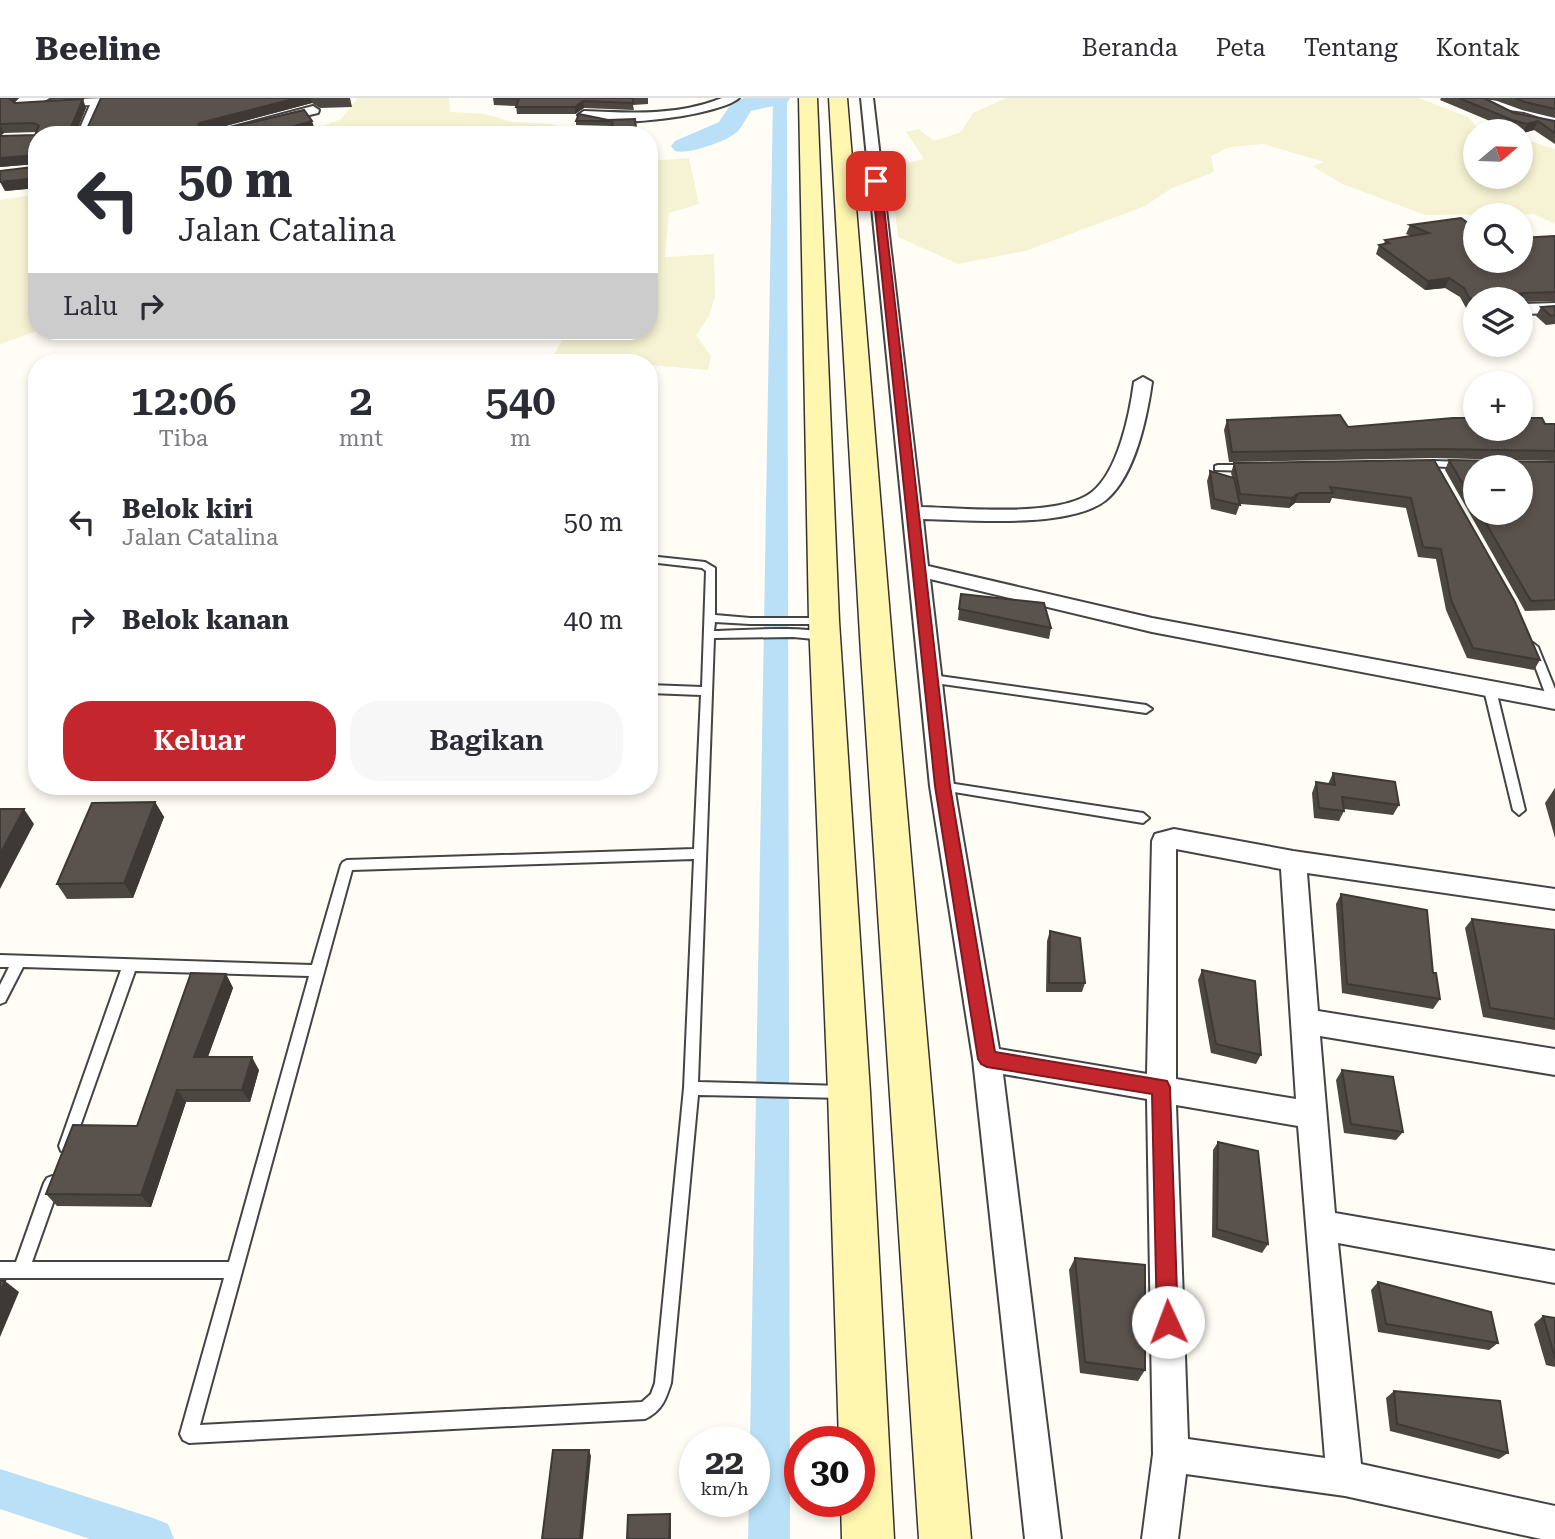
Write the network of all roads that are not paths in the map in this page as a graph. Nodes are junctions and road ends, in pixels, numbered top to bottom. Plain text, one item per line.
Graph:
1 (733, 98) edge
2 (867, 98) edge
3 (823, 99) edge
4 (99, 100) edge
5 (1476, 101) edge
6 (32, 105) edge
7 (313, 110) dead end
8 (584, 115) edge
9 (1555, 118) edge
10 (1555, 125) edge
11 (87, 126) edge
12 (246, 126) edge
13 (1555, 308) edge
14 (1533, 309) edge
15 (1143, 382) dead end
16 (1434, 464) junction
17 (1420, 465) edge
18 (1463, 465) edge
19 (1258, 467) edge
20 (1218, 468) dead end
21 (1440, 475) edge
22 (913, 513) junction
23 (658, 560) edge
24 (920, 570) junction
25 (709, 618) junction
26 (809, 628) junction
27 (708, 635) junction
28 (1529, 636) edge
29 (932, 679) junction
30 (658, 688) edge
31 (1490, 690) junction
32 (707, 691) junction
33 (1554, 701) edge
34 (1146, 709) dead end
35 (943, 786) junction
36 (1519, 810) dead end
37 (1143, 817) dead end
38 (699, 854) junction
39 (1293, 861) junction
40 (1555, 899) edge
41 (0, 961) edge
42 (19, 961) junction
43 (131, 965) junction
44 (317, 971) junction
45 (0, 998) edge
46 (1304, 1021) junction
47 (987, 1059) junction
48 (1555, 1062) edge
49 (1161, 1087) junction
50 (691, 1088) junction
51 (849, 1092) junction
52 (1312, 1115) junction
53 (1320, 1225) junction
54 (1555, 1267) edge
55 (0, 1270) edge
56 (21, 1270) junction
57 (234, 1270) junction
58 (1171, 1454) junction
59 (1345, 1478) junction
60 (1555, 1524) edge
61 (868, 1539) edge
62 (945, 1539) edge
63 (1043, 1539) edge
64 (1160, 1539) edge

1 - 8 street
2 - 22 street
3 - 26 main road
3 - 62 main road
4 - 6 street
4 - 11 street
5 - 9 street
5 - 10 street
7 - 12 street
13 - 14 street
15 - 22 street
16 - 17 lane
16 - 18 lane
16 - 21 lane
19 - 20 lane
22 - 24 street
23 - 25 lane
24 - 29 street
24 - 31 street
25 - 26 lane
25 - 27 lane
26 - 27 lane
26 - 51 main road
27 - 32 lane
28 - 33 lane
29 - 34 lane
29 - 35 street
30 - 32 lane
31 - 33 street
31 - 36 lane
32 - 38 lane
35 - 37 lane
35 - 47 street
38 - 44 lane
38 - 50 lane
39 - 40 street
39 - 46 street
39 - 49 street
41 - 42 lane
42 - 43 lane
42 - 45 lane
43 - 44 lane
43 - 56 lane
44 - 57 lane
46 - 48 street
46 - 52 street
47 - 49 street
47 - 63 street
49 - 52 street
49 - 58 street
50 - 51 lane
50 - 57 lane
51 - 61 main road
52 - 53 street
53 - 54 street
53 - 59 street
55 - 56 lane
56 - 57 lane
58 - 59 street
58 - 64 street
59 - 60 street

